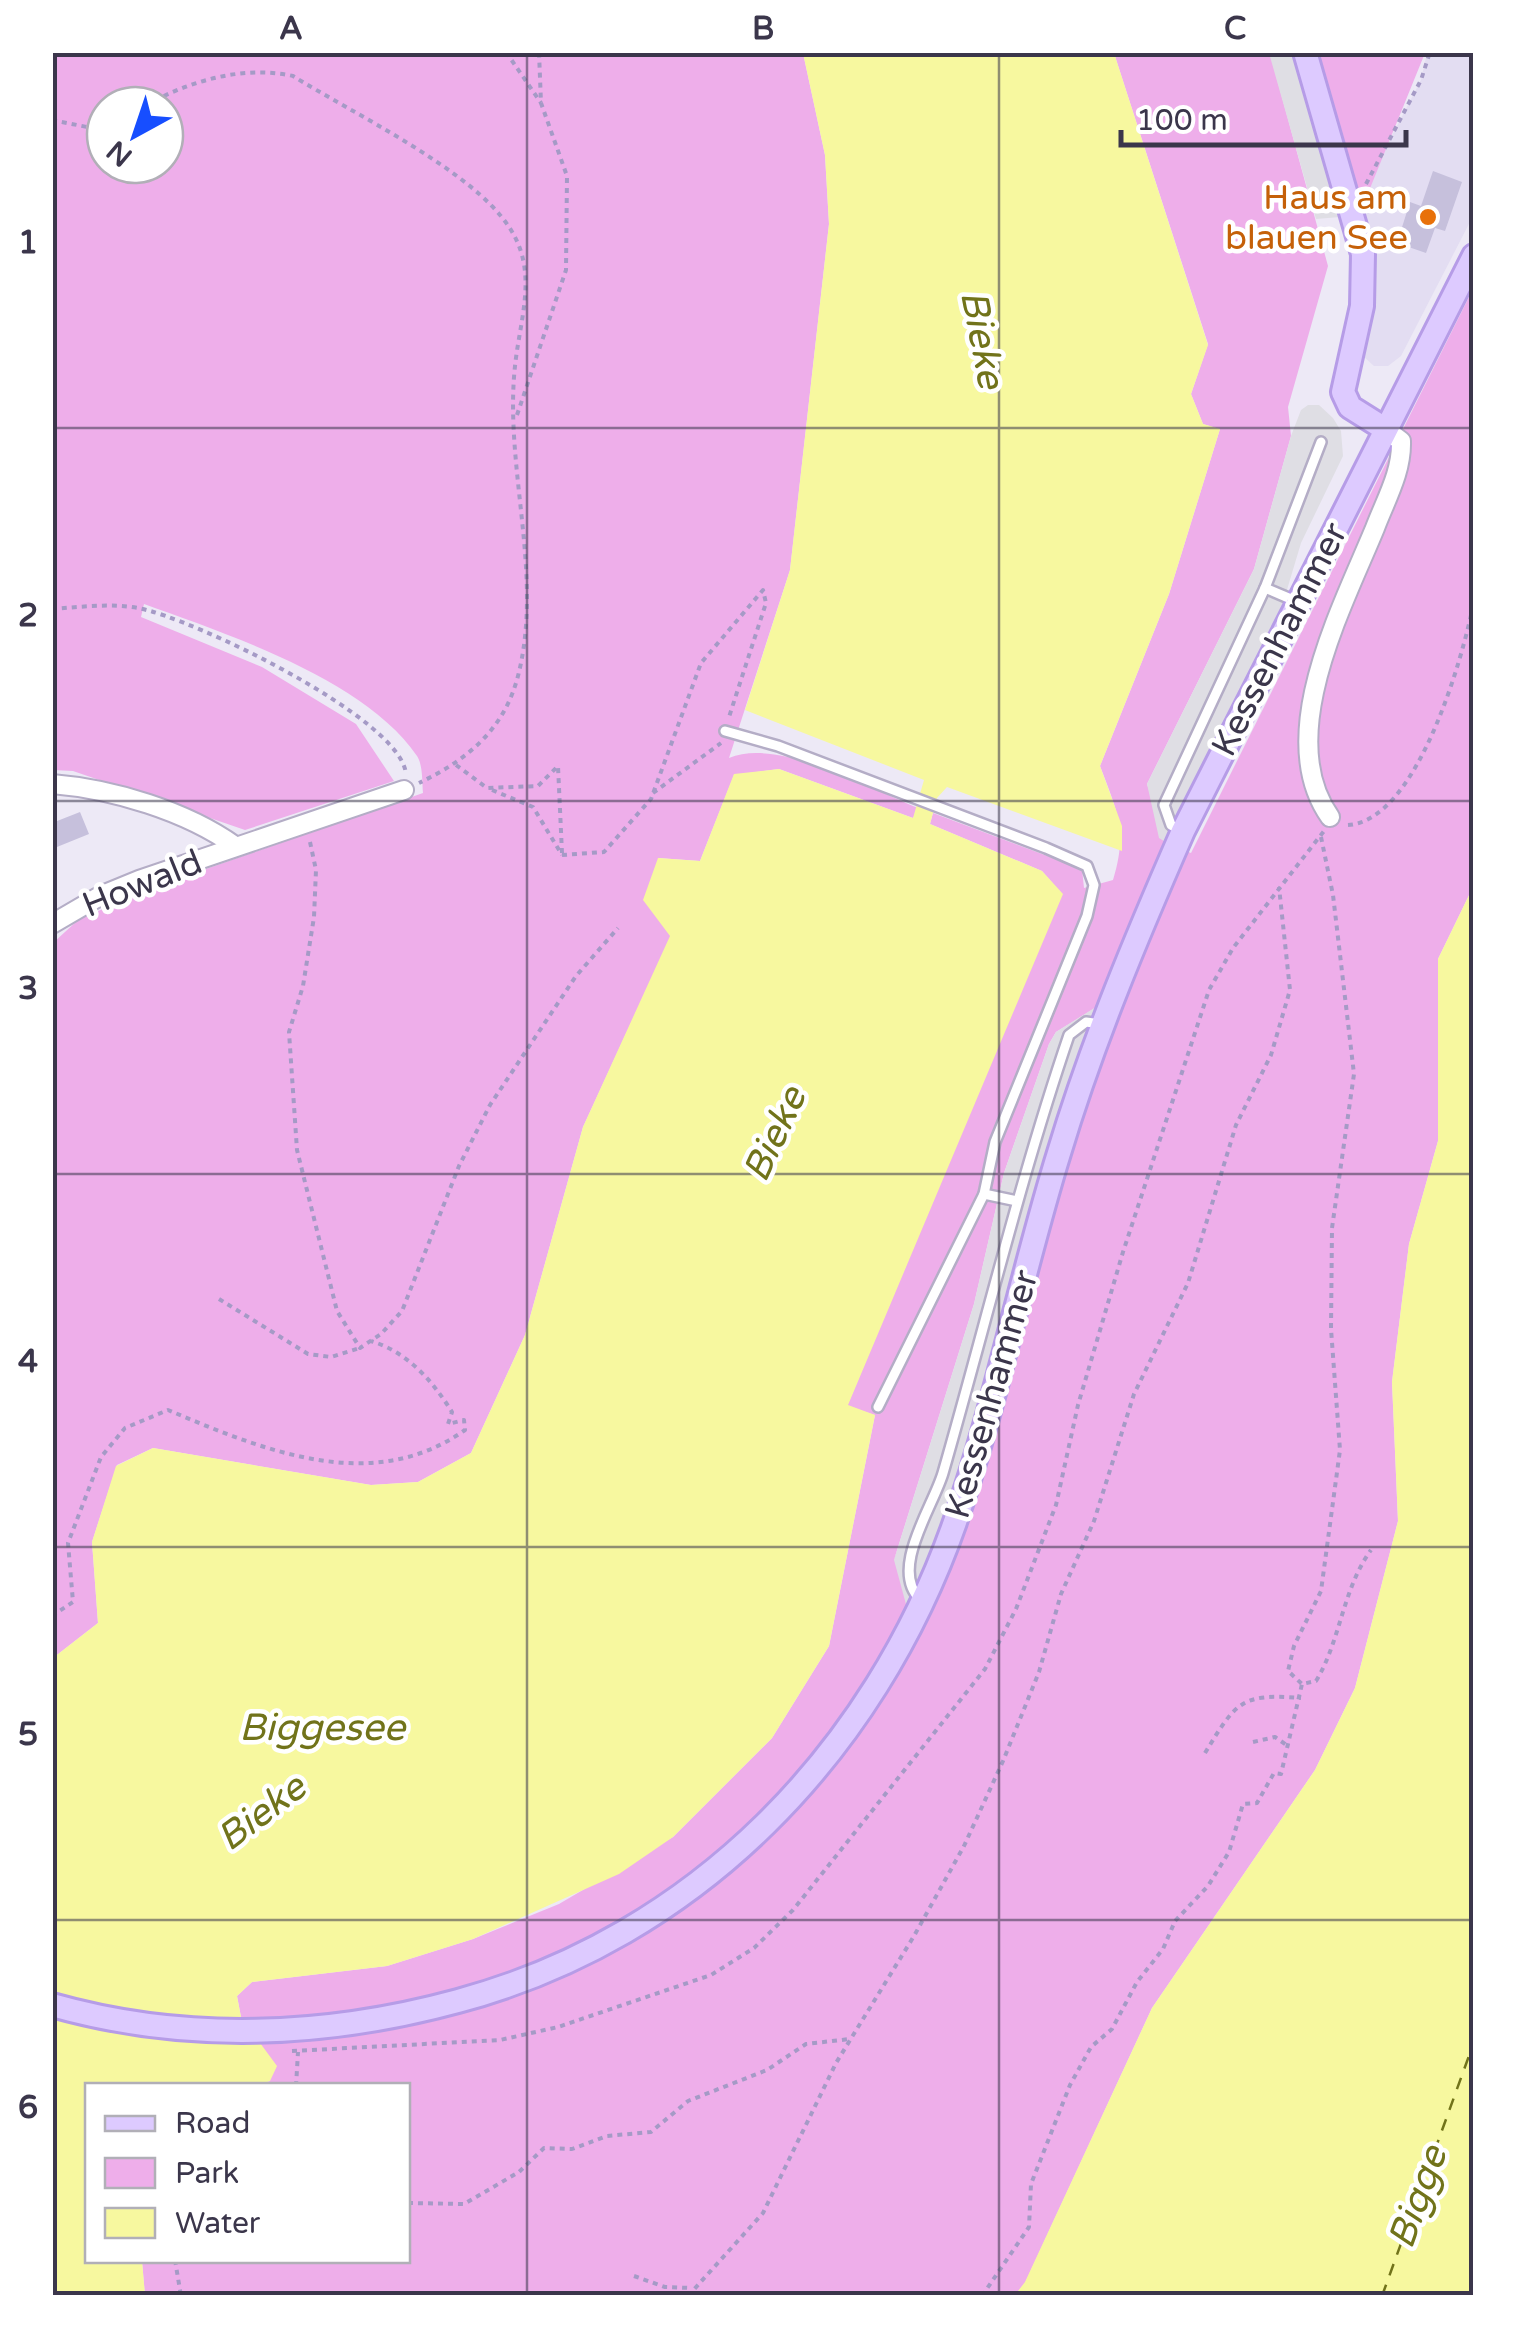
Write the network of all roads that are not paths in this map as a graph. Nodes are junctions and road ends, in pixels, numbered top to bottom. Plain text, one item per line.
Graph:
1 (1305, 52) edge
2 (1474, 256) edge
3 (1385, 429) junction
4 (1321, 442) dead end
5 (1265, 588) junction
6 (1298, 602) junction
7 (725, 731) road end
8 (52, 784) edge
9 (404, 790) road end
10 (1330, 818) road end
11 (1182, 831) junction
12 (235, 846) junction
13 (52, 924) edge
14 (1104, 1024) junction
15 (984, 1194) junction
16 (1016, 1200) junction
17 (878, 1406) dead end
18 (920, 1599) junction
19 (52, 2005) edge

1 - 3 main road
2 - 3 main road, Kessenhammer
3 - 6 main road, Kessenhammer
3 - 10 street
4 - 5 lane
5 - 6 lane
5 - 11 lane
6 - 11 main road, Kessenhammer
7 - 15 lane
8 - 12 street, Howald
9 - 12 street, Howald
11 - 14 main road, Kessenhammer
12 - 13 street, Howald
14 - 16 lane
14 - 18 main road, Kessenhammer
15 - 16 lane
15 - 17 lane
16 - 18 lane
18 - 19 main road, Kessenhammer

